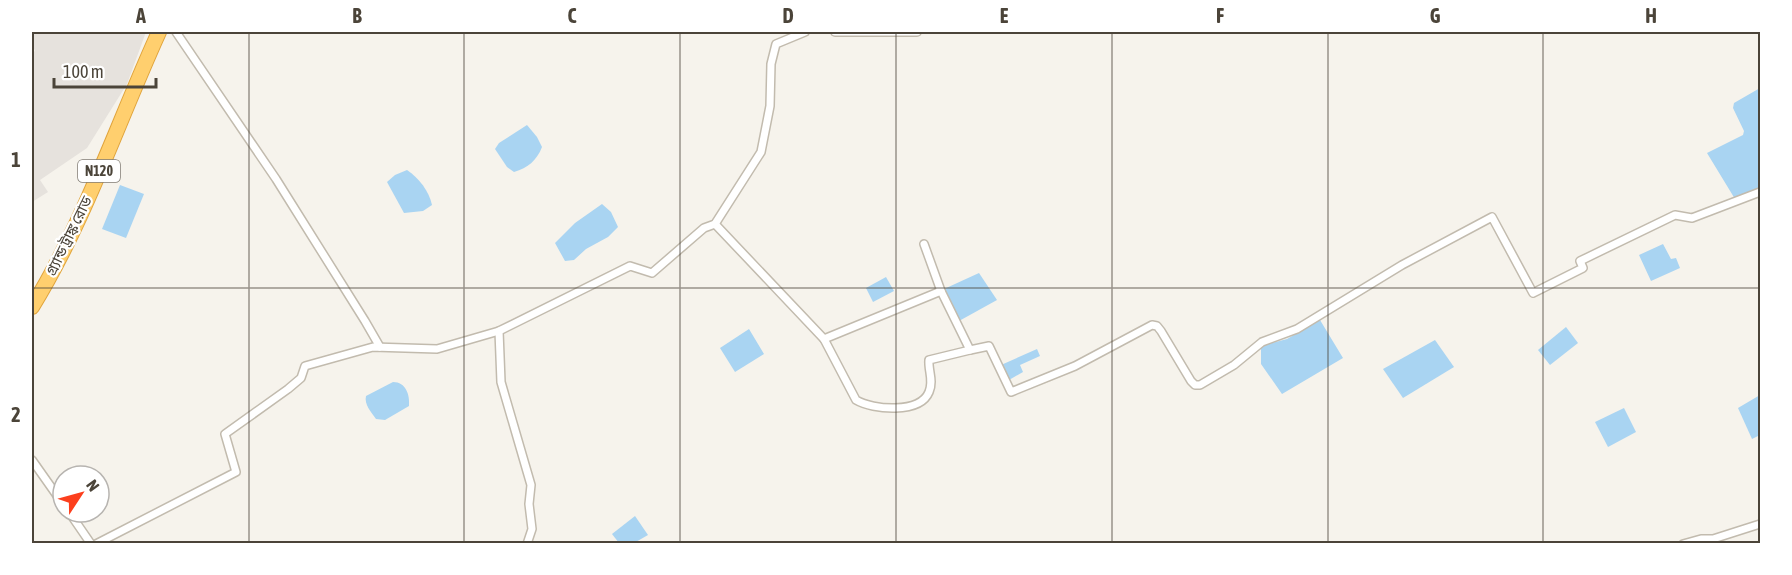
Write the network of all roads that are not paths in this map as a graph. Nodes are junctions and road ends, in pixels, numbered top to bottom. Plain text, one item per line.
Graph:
1 (159, 32) edge
2 (176, 32) edge
3 (805, 32) edge
4 (835, 32) edge
5 (916, 32) edge
6 (1761, 192) edge
7 (716, 224) junction
8 (924, 244) dead end
9 (941, 291) junction
10 (32, 307) edge
11 (498, 331) junction
12 (824, 339) junction
13 (380, 347) junction
14 (970, 350) junction
15 (32, 460) edge
16 (51, 487) edge
17 (78, 524) edge
18 (1761, 524) edge
19 (93, 543) edge
20 (527, 543) edge
21 (1683, 543) edge

1 - 10 highway, গ্র্যান্ড ট্রাঙ্ক রোড / N120
2 - 13 street
3 - 7 street
4 - 5 street
6 - 14 street
7 - 11 street
7 - 12 street
8 - 9 street
9 - 12 street
9 - 14 street
11 - 13 street
11 - 20 street
12 - 14 street
13 - 19 street
15 - 16 street
17 - 19 street
18 - 21 street

